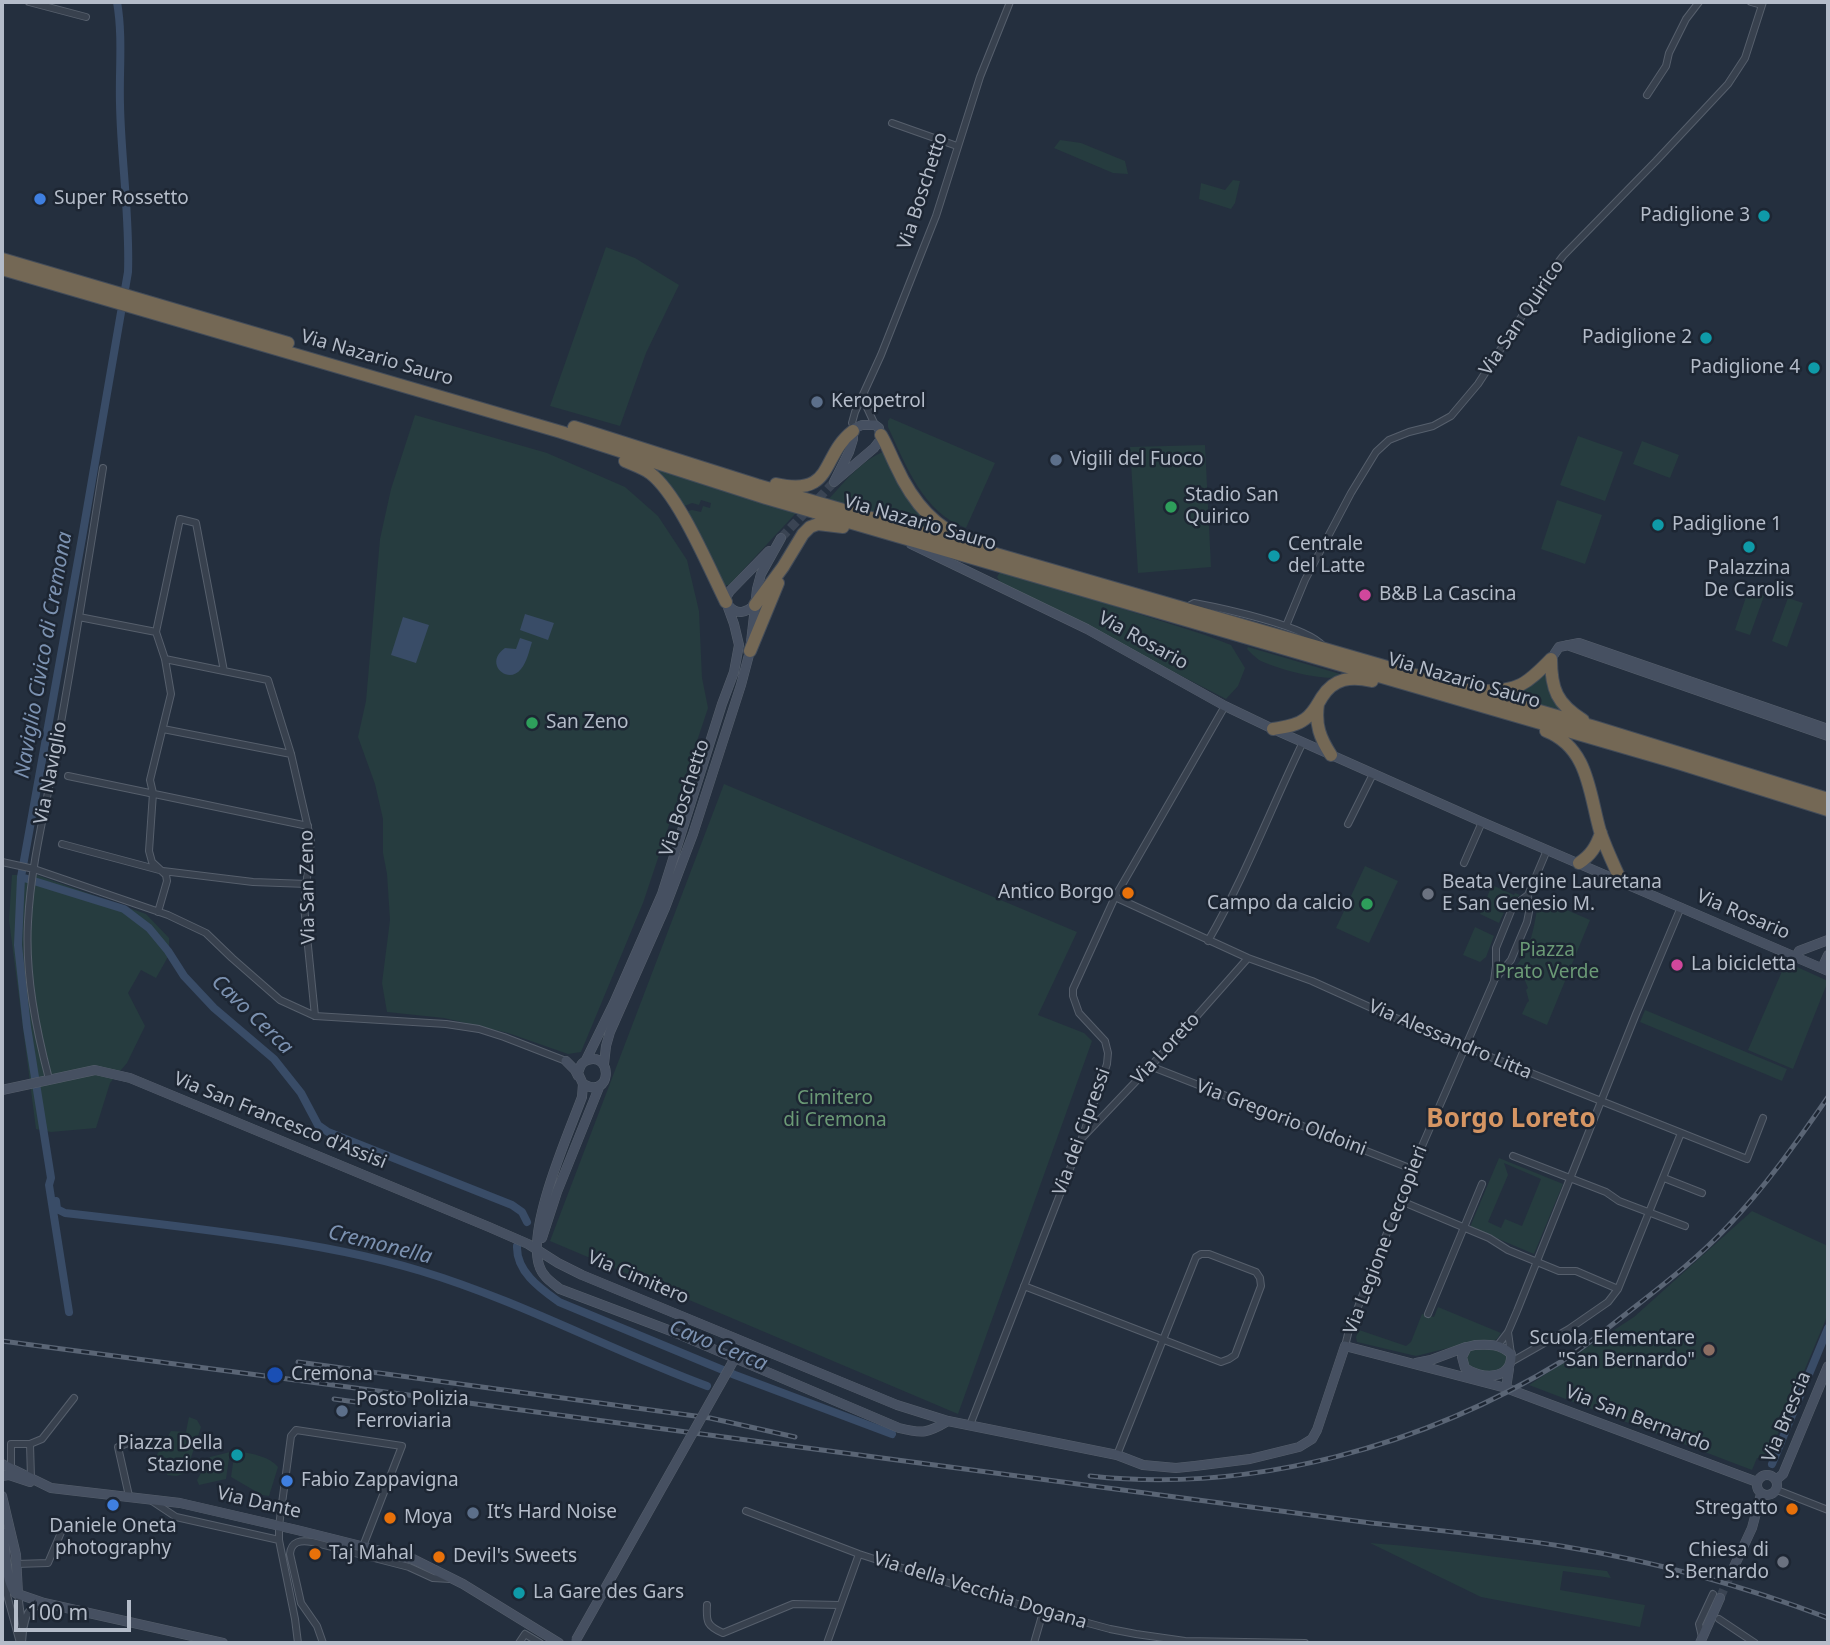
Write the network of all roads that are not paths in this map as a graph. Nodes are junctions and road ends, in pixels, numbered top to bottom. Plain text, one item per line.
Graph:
1 (29, 2) edge
2 (1010, 2) edge
3 (1699, 2) edge
4 (1751, 2) edge
5 (1762, 4) edge
6 (86, 17) dead end
7 (1647, 95) dead end
8 (892, 123) dead end
9 (957, 146) junction
10 (2, 260) edge
11 (2, 270) edge
12 (115, 297) junction
13 (865, 390) junction
14 (854, 430) junction
15 (878, 430) junction
16 (561, 432) junction
17 (103, 468) dead end
18 (757, 485) junction
19 (898, 537) junction
20 (981, 551) junction
21 (783, 567) junction
22 (726, 602) junction
23 (755, 604) junction
24 (1184, 609) junction
25 (79, 617) junction
26 (1286, 626) junction
27 (156, 632) junction
28 (1566, 645) junction
29 (1326, 650) junction
30 (750, 651) junction
31 (165, 659) junction
32 (1551, 659) junction
33 (224, 671) junction
34 (1378, 682) junction
35 (1404, 684) junction
36 (1464, 690) junction
37 (1424, 696) junction
38 (1318, 704) junction
39 (1225, 706) junction
40 (1595, 727) junction
41 (163, 729) junction
42 (1273, 729) junction
43 (1828, 729) edge
44 (1828, 736) edge
45 (1303, 742) junction
46 (291, 754) junction
47 (1331, 755) junction
48 (1373, 774) junction
49 (68, 776) dead end
50 (153, 793) junction
51 (1828, 799) edge
52 (1828, 810) edge
53 (1482, 822) junction
54 (1348, 824) dead end
55 (308, 826) junction
56 (1601, 832) junction
57 (62, 844) dead end
58 (1547, 850) junction
59 (2, 862) edge
60 (1464, 863) dead end
61 (1579, 863) junction
62 (34, 870) junction
63 (163, 871) junction
64 (1621, 881) junction
65 (307, 884) junction
66 (1528, 895) junction
67 (1115, 897) junction
68 (1514, 907) junction
69 (1681, 907) junction
70 (158, 912) junction
71 (1528, 914) junction
72 (1828, 940) edge
73 (1208, 941) junction
74 (1495, 955) junction
75 (1828, 955) edge
76 (1796, 957) junction
77 (1248, 958) junction
78 (1512, 959) junction
79 (1825, 970) edge
80 (1494, 981) junction
81 (315, 1016) junction
82 (1464, 1046) junction
83 (566, 1061) junction
84 (584, 1062) junction
85 (604, 1064) junction
86 (1150, 1066) junction
87 (49, 1079) junction
88 (581, 1081) junction
89 (600, 1085) junction
90 (2, 1090) edge
91 (1601, 1102) junction
92 (1763, 1118) dead end
93 (1681, 1133) junction
94 (1082, 1138) junction
95 (1513, 1156) dead end
96 (1412, 1170) junction
97 (1664, 1178) junction
98 (1571, 1180) junction
99 (1482, 1184) dead end
100 (1702, 1193) dead end
101 (1401, 1201) junction
102 (1650, 1212) junction
103 (1685, 1226) dead end
104 (1463, 1227) junction
105 (537, 1249) junction
106 (1537, 1262) junction
107 (1024, 1286) junction
108 (1618, 1289) junction
109 (1428, 1314) dead end
110 (1508, 1332) junction
111 (1163, 1339) junction
112 (1498, 1345) junction
113 (1345, 1346) junction
114 (1467, 1347) junction
115 (735, 1358) junction
116 (1510, 1362) junction
117 (1415, 1364) junction
118 (1828, 1366) edge
119 (1471, 1373) junction
120 (1825, 1382) edge
121 (1506, 1388) junction
122 (74, 1398) dead end
123 (948, 1421) junction
124 (970, 1425) junction
125 (128, 1443) dead end
126 (30, 1444) junction
127 (1117, 1455) junction
128 (6, 1466) edge
129 (2, 1476) edge
130 (35, 1480) junction
131 (1757, 1482) junction
132 (1777, 1485) junction
133 (1760, 1493) junction
134 (2, 1496) edge
135 (129, 1496) junction
136 (148, 1498) junction
137 (1828, 1510) edge
138 (746, 1511) dead end
139 (279, 1526) junction
140 (62, 1530) dead end
141 (2, 1532) edge
142 (256, 1535) junction
143 (279, 1540) junction
144 (361, 1550) junction
145 (859, 1554) junction
146 (16, 1564) junction
147 (4, 1569) edge
148 (1732, 1571) tunnel mouth
149 (20, 1596) junction
150 (1716, 1596) tunnel mouth
151 (44, 1602) junction
152 (707, 1605) dead end
153 (840, 1605) junction
154 (1042, 1612) junction
155 (1719, 1619) dead end
156 (538, 1630) junction
157 (23, 1631) junction
158 (525, 1634) junction
159 (575, 1641) edge
160 (1701, 1641) edge
161 (21, 1643) edge
162 (223, 1643) edge
163 (298, 1643) edge
164 (323, 1643) edge
165 (519, 1643) edge
166 (540, 1643) edge
167 (559, 1643) edge
168 (827, 1643) edge
169 (1034, 1643) edge
170 (1305, 1643) edge
171 (1755, 1643) edge

1 - 6 street
2 - 9 street, Via Boschetto
3 - 7 street
4 - 5 street
5 - 26 street, Via San Quirico
8 - 9 street
9 - 13 street, Via Boschetto
10 - 12 highway, Via Nazario Sauro
11 - 12 highway, Via Nazario Sauro
12 - 16 highway, Via Nazario Sauro
12 - 18 highway, Via Nazario Sauro
13 - 14 street, Via Boschetto
13 - 15 street
14 - 15 street
14 - 15 street
14 - 18 highway
15 - 20 highway
16 - 19 highway, Via Nazario Sauro
16 - 22 highway
17 - 25 street, Via Naviglio
18 - 20 highway, Via Nazario Sauro
19 - 21 highway
19 - 35 highway, Via Nazario Sauro
19 - 39 street, Via Rosario
20 - 24 highway, Via Nazario Sauro
21 - 23 highway
21 - 30 highway
22 - 23 street
22 - 23 street, Via Boschetto
22 - 84 street, Via Boschetto
23 - 30 street, Via Boschetto
24 - 26 street
24 - 29 highway, Via Nazario Sauro
25 - 27 street
25 - 62 street, Via Naviglio
26 - 29 street
27 - 31 street
27 - 33 street
28 - 32 street
28 - 43 street
28 - 44 street
29 - 36 highway, Via Nazario Sauro
30 - 85 street, Via Boschetto
31 - 33 street
31 - 41 street
32 - 36 highway
32 - 40 highway
33 - 46 street, Via San Zeno
34 - 35 highway
34 - 37 highway
34 - 38 highway
35 - 37 highway
35 - 52 highway, Via Nazario Sauro
36 - 40 highway, Via Nazario Sauro
37 - 56 highway
38 - 42 highway
38 - 47 highway
39 - 42 street, Via Rosario
39 - 67 street, Via dei Cipressi
40 - 51 highway, Via Nazario Sauro
41 - 46 street
41 - 50 street
42 - 45 street, Via Rosario
45 - 47 street, Via Rosario
45 - 73 street
46 - 55 street, Via San Zeno
47 - 48 street, Via Rosario
48 - 53 street, Via Rosario
48 - 54 street
49 - 50 street
50 - 55 street
50 - 63 street
53 - 58 street, Via Rosario
53 - 60 street
55 - 65 street, Via San Zeno
56 - 61 highway
56 - 64 highway
57 - 63 street
58 - 61 street, Via Rosario
58 - 66 street
59 - 62 street
61 - 64 street, Via Rosario
62 - 70 street
62 - 87 street, Via Naviglio
63 - 65 street
63 - 70 street
64 - 69 street, Via Rosario
65 - 81 street, Via San Zeno
66 - 68 street
66 - 71 street
67 - 73 street, Via Alessandro Litta
67 - 94 street, Via dei Cipressi
68 - 71 street
68 - 74 street
69 - 76 street, Via Rosario
69 - 91 street
70 - 81 street
71 - 78 street
72 - 76 street
73 - 77 street, Via Alessandro Litta
74 - 78 street
74 - 80 street
75 - 79 street
76 - 79 street, Via Rosario
77 - 82 street, Via Alessandro Litta
77 - 86 street, Via Loreto
78 - 80 street
80 - 82 street, Via Legione Ceccopieri
81 - 83 street
82 - 91 street, Via Alessandro Litta
82 - 96 street, Via Legione Ceccopieri
83 - 84 street
83 - 88 street
84 - 85 street
84 - 88 street, Via Boschetto
85 - 89 street, Via Boschetto
86 - 94 street, Via Loreto
86 - 96 street, Via Gregorio Oldoini
87 - 90 street, Via San Francesco d'Assisi
87 - 105 street, Via San Francesco d'Assisi
88 - 89 street
88 - 105 street, Via Boschetto
89 - 105 street, Via Boschetto
91 - 93 street, Via Alessandro Litta
91 - 98 street
92 - 93 street, Via Alessandro Litta
93 - 97 street
94 - 107 street, Via dei Cipressi
95 - 98 street
96 - 101 street, Via Legione Ceccopieri
97 - 100 street
97 - 102 street
98 - 102 street
98 - 106 street
99 - 104 street
101 - 104 street
101 - 113 street, Via Legione Ceccopieri
102 - 103 street
102 - 108 street
104 - 106 street
104 - 109 street
105 - 115 street, Via Cimitero
105 - 123 street, Via Cimitero
106 - 108 street
106 - 110 street
107 - 111 street
107 - 124 street, Via dei Cipressi
108 - 116 street
110 - 112 street
110 - 116 street
111 - 111 street
111 - 127 street
112 - 114 street
112 - 116 street
113 - 117 street, Via San Bernardo
113 - 127 street
114 - 117 street
114 - 119 street
115 - 123 street, Via Cimitero
115 - 159 street, bridge
116 - 119 street
116 - 121 street
117 - 119 street
117 - 121 street, Via San Bernardo
118 - 120 street, Via Brescia
120 - 132 street, Via Brescia
121 - 131 street, Via San Bernardo
122 - 126 street
123 - 124 street, Via Cimitero
124 - 127 street
125 - 135 street
126 - 128 street
126 - 130 street
128 - 130 street
129 - 130 street
130 - 135 street, Via Dante
131 - 132 street
131 - 133 street
132 - 133 street
132 - 137 street
133 - 148 street
134 - 146 street
135 - 136 street, Via Dante
136 - 139 street, Via Dante
136 - 142 street, Via Dante
138 - 145 street, Via della Vecchia Dogana
139 - 142 street
139 - 143 street
139 - 144 street, Via Dante
139 - 144 street
140 - 146 street
141 - 147 street
142 - 143 street, Via Dante
143 - 163 street
144 - 156 street, Via Dante
144 - 164 street, Via Dante
145 - 153 street
145 - 154 street, Via della Vecchia Dogana
146 - 149 street
147 - 149 street
147 - 161 street
149 - 151 street
149 - 157 street
150 - 160 street
151 - 157 street
151 - 162 street
152 - 153 street
153 - 168 street
154 - 169 street
154 - 170 street, Via della Vecchia Dogana
155 - 171 street
156 - 158 street
156 - 167 street, Via Dante
157 - 161 street
158 - 165 street
158 - 166 street

